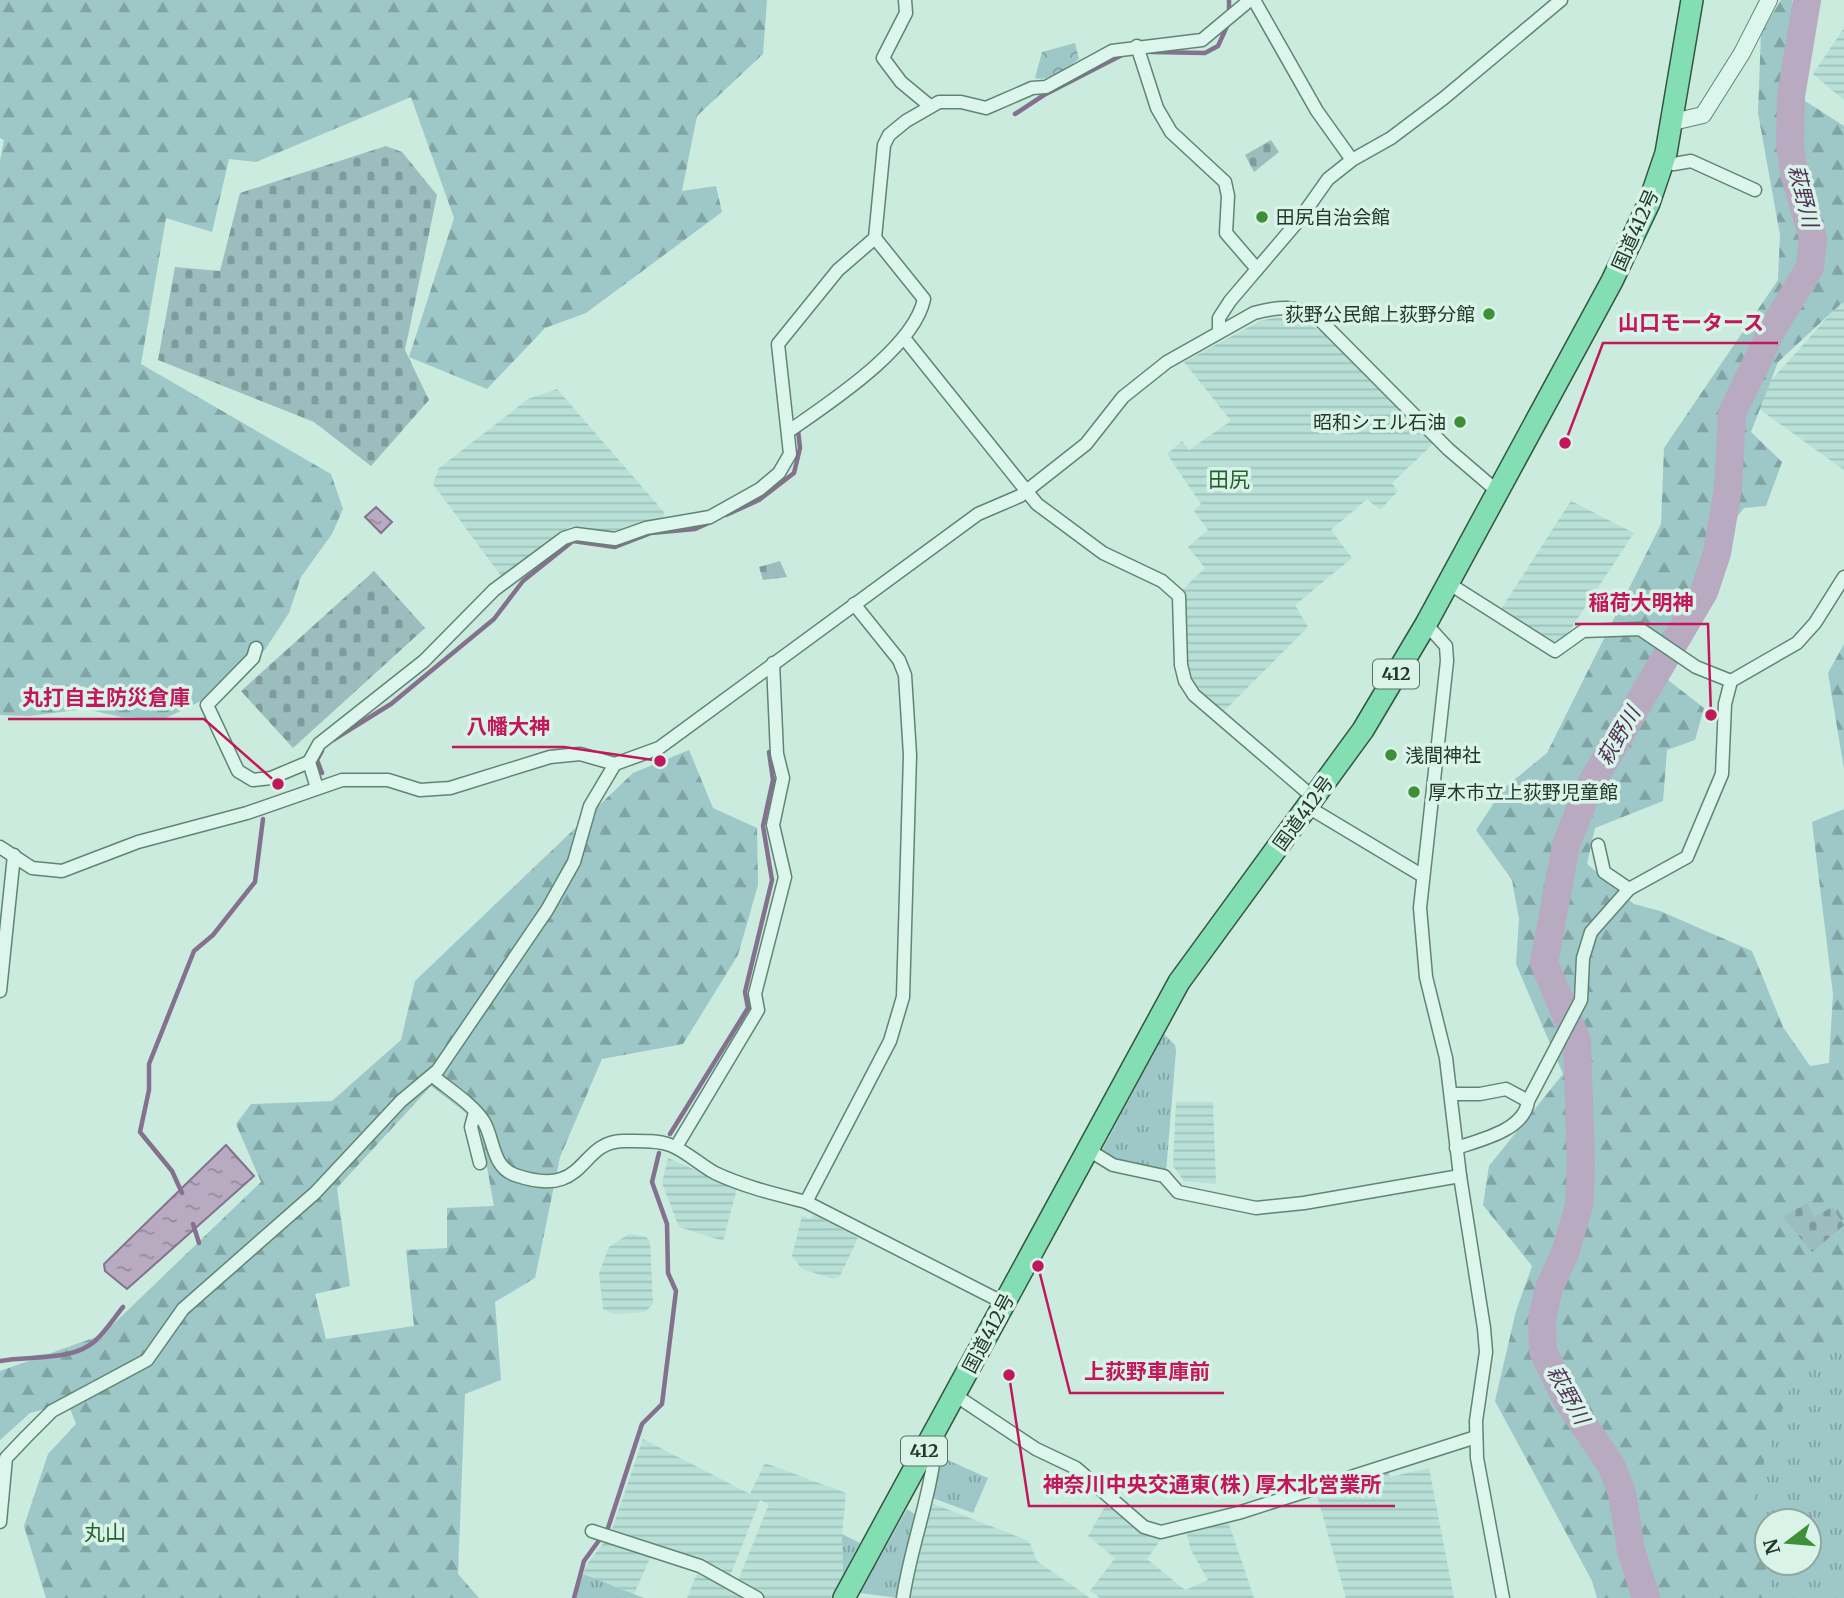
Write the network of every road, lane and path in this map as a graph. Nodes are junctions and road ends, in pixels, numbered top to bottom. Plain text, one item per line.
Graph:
1 (905, 0) edge
2 (1252, 0) edge
3 (1561, 0) edge
4 (1692, 0) edge
5 (1769, 0) edge
6 (1137, 47) junction
7 (930, 106) junction
8 (1673, 122) junction
9 (1352, 160) junction
10 (1663, 162) junction
11 (1755, 190) dead end
12 (875, 239) junction
13 (1257, 269) junction
14 (1219, 332) junction
15 (904, 338) junction
16 (790, 430) junction
17 (1027, 491) junction
18 (1497, 491) junction
19 (1844, 577) edge
20 (1448, 583) junction
21 (854, 604) junction
22 (1426, 624) junction
23 (256, 648) dead end
24 (773, 663) junction
25 (1731, 681) junction
26 (309, 764) junction
27 (615, 764) junction
28 (316, 786) junction
29 (1311, 803) junction
30 (1598, 845) dead end
31 (0, 847) edge
32 (14, 855) junction
33 (1423, 876) junction
34 (1629, 889) junction
35 (0, 991) edge
36 (432, 1076) junction
37 (1451, 1094) junction
38 (1528, 1101) junction
39 (475, 1112) junction
40 (676, 1147) junction
41 (1456, 1147) junction
42 (1087, 1149) junction
43 (480, 1163) dead end
44 (1460, 1176) junction
45 (806, 1202) junction
46 (1004, 1303) junction
47 (955, 1395) junction
48 (936, 1429) junction
49 (1476, 1437) junction
50 (0, 1522) edge
51 (598, 1533) dead end
52 (757, 1598) edge
53 (844, 1598) edge
54 (903, 1598) edge
55 (1503, 1598) edge

1 - 7 street
2 - 6 street
2 - 9 street
3 - 9 street
4 - 8 highway, 国道412号 / 412
5 - 8 street
6 - 7 street
6 - 13 street
7 - 12 street
8 - 10 highway, 国道412号 / 412
9 - 13 street
10 - 11 street
10 - 18 highway, 国道412号 / 412
12 - 15 street
12 - 16 street
13 - 14 street
14 - 17 street
14 - 18 street
15 - 16 street
15 - 17 street
16 - 26 street
17 - 21 street
17 - 29 street
18 - 20 highway, 国道412号 / 412
19 - 25 street
20 - 22 highway, 国道412号 / 412
20 - 25 street
21 - 24 street
21 - 45 street
22 - 29 highway, 国道412号 / 412
22 - 33 street
23 - 26 street
24 - 27 street
24 - 40 street
25 - 34 street
26 - 28 street
27 - 28 street
27 - 36 street
28 - 32 street
29 - 33 street
29 - 42 highway, 国道412号 / 412
30 - 34 street
31 - 32 street
32 - 35 street
33 - 37 street
34 - 38 street
36 - 39 street
36 - 50 street
37 - 38 street
37 - 41 street
38 - 41 street
39 - 40 street
39 - 43 street
40 - 45 street
41 - 44 street
42 - 44 street
42 - 46 highway, 国道412号 / 412
44 - 49 street
45 - 46 street
46 - 47 highway, 国道412号 / 412
47 - 48 highway, 国道412号 / 412
47 - 49 street
48 - 53 highway, 国道412号 / 412
48 - 54 street
49 - 55 street
51 - 52 street

